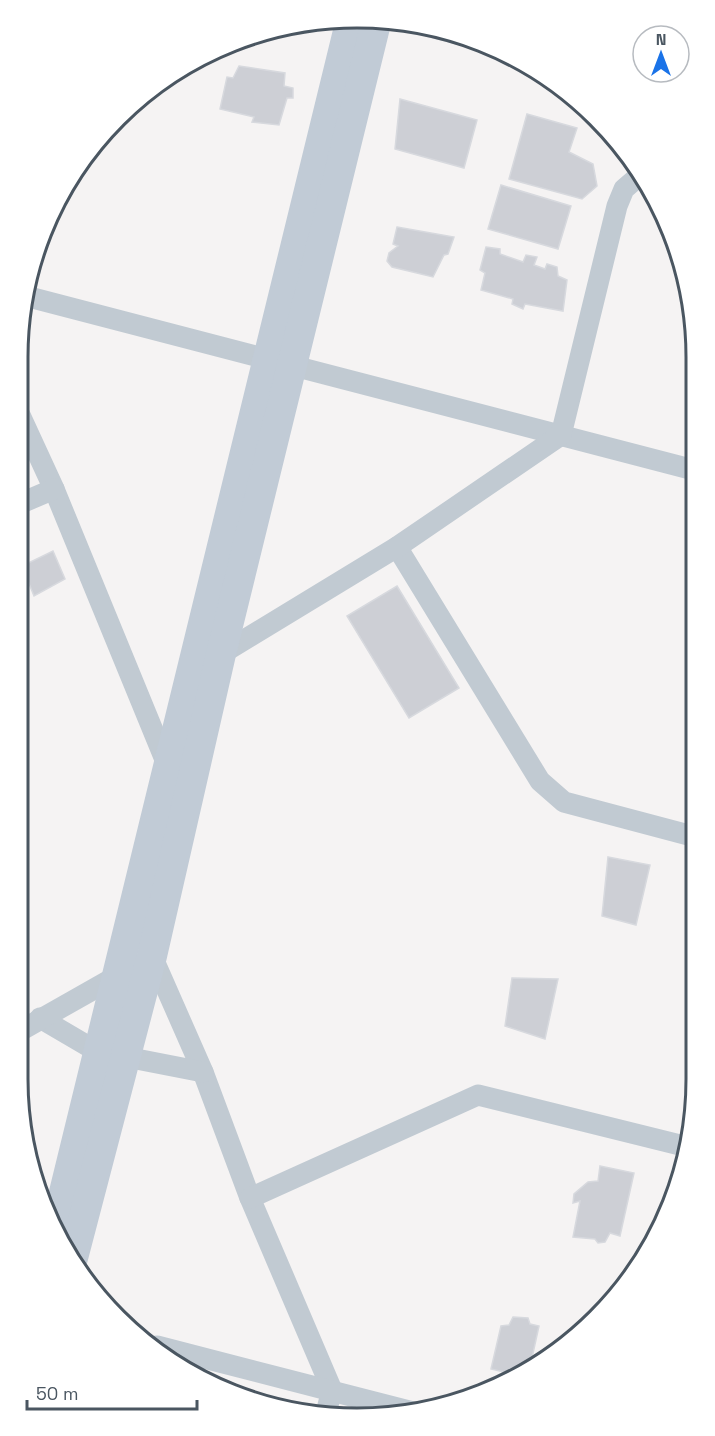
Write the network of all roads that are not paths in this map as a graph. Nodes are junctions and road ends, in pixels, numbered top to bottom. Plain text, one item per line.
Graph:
1 (349, 28) edge
2 (374, 29) edge
3 (634, 180) edge
4 (34, 298) edge
5 (279, 363) junction
6 (28, 433) edge
7 (561, 435) junction
8 (686, 468) edge
9 (54, 489) junction
10 (28, 500) edge
11 (396, 547) junction
12 (221, 654) junction
13 (168, 767) junction
14 (686, 834) edge
15 (152, 956) junction
16 (117, 976) junction
17 (40, 1018) junction
18 (28, 1026) edge
19 (112, 1054) junction
20 (203, 1071) junction
21 (680, 1145) edge
22 (250, 1198) junction
23 (59, 1216) edge
24 (76, 1248) edge
25 (171, 1350) edge
26 (332, 1390) junction
27 (328, 1406) edge
28 (391, 1406) edge

1 - 5 street
2 - 5 street
3 - 7 street
4 - 5 street
5 - 7 street
5 - 12 street
5 - 13 street
6 - 9 street
7 - 8 street
7 - 11 street
9 - 10 street
9 - 13 street
11 - 12 street
11 - 14 street
12 - 15 street
13 - 16 street
15 - 19 street
15 - 20 street
16 - 17 street
16 - 19 street
17 - 18 street
17 - 19 street
19 - 20 street
19 - 23 street
19 - 24 street
20 - 22 street
21 - 22 street
22 - 26 street
25 - 26 street
26 - 27 street
26 - 28 street

